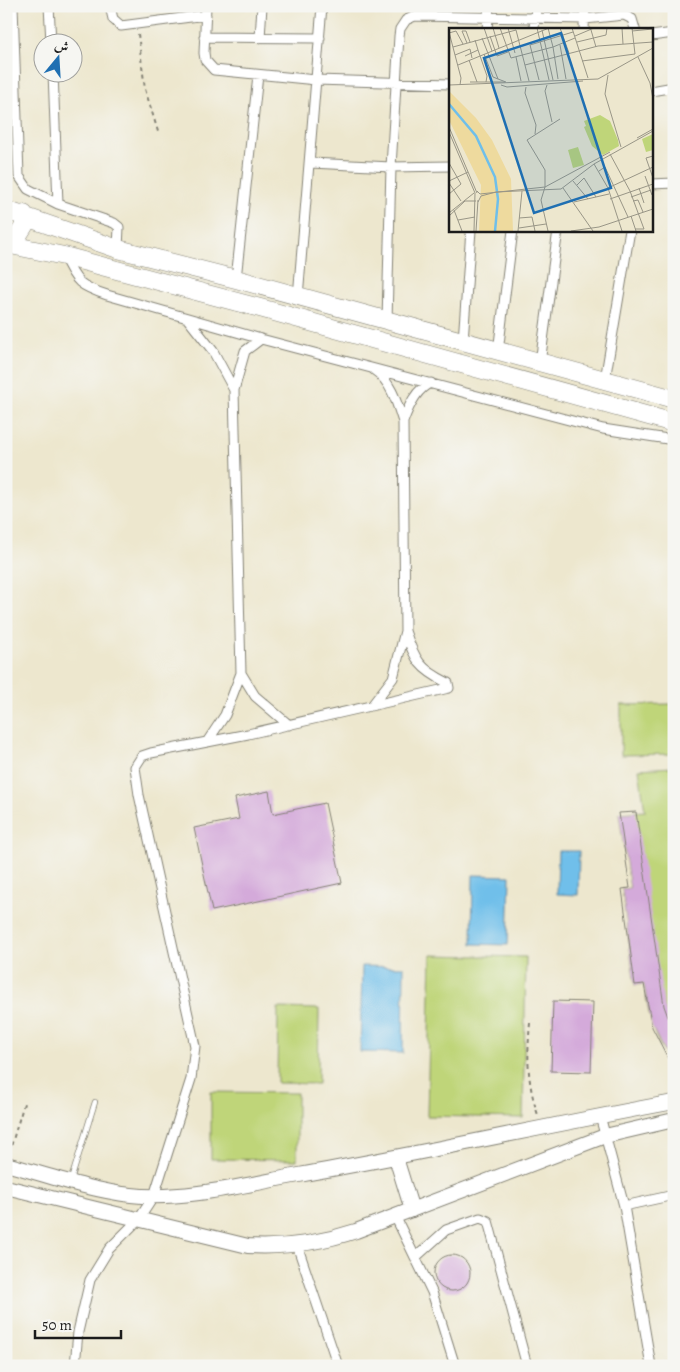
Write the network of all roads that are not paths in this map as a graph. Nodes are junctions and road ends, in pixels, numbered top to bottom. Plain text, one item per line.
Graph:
1 (13, 6) edge
2 (49, 6) edge
3 (110, 6) edge
4 (262, 6) edge
5 (322, 6) edge
6 (489, 6) edge
7 (536, 6) edge
8 (585, 6) edge
9 (206, 11) edge
10 (488, 18) junction
11 (535, 19) junction
12 (584, 24) edge
13 (487, 28) edge
14 (534, 28) edge
15 (635, 28) edge
16 (50, 32) edge
17 (674, 33) edge
18 (652, 36) edge
19 (204, 38) junction
20 (260, 38) junction
21 (320, 38) junction
22 (258, 75) junction
23 (316, 80) junction
24 (53, 82) edge
25 (396, 83) junction
26 (449, 84) edge
27 (674, 87) edge
28 (652, 91) edge
29 (311, 162) junction
30 (391, 166) junction
31 (449, 166) edge
32 (674, 183) edge
33 (652, 184) edge
34 (58, 204) junction
35 (6, 210) edge
36 (24, 214) junction
37 (471, 231) edge
38 (513, 231) edge
39 (558, 231) edge
40 (630, 231) edge
41 (9, 244) edge
42 (118, 249) junction
43 (64, 256) junction
44 (236, 279) junction
45 (264, 287) junction
46 (298, 297) junction
47 (260, 308) junction
48 (187, 318) junction
49 (387, 321) junction
50 (261, 339) junction
51 (463, 341) junction
52 (498, 352) junction
53 (540, 363) junction
54 (367, 365) junction
55 (605, 380) junction
56 (431, 383) junction
57 (234, 390) junction
58 (674, 399) edge
59 (672, 416) edge
60 (403, 422) junction
61 (674, 440) edge
62 (405, 631) junction
63 (240, 673) junction
64 (372, 704) junction
65 (289, 725) junction
66 (207, 742) junction
67 (95, 1102) dead end
68 (674, 1102) edge
69 (600, 1116) junction
70 (674, 1120) edge
71 (605, 1136) junction
72 (396, 1158) junction
73 (8, 1159) edge
74 (71, 1182) junction
75 (6, 1187) edge
76 (674, 1195) edge
77 (154, 1196) junction
78 (624, 1206) junction
79 (412, 1210) junction
80 (395, 1216) junction
81 (139, 1219) junction
82 (297, 1245) junction
83 (416, 1257) junction
84 (75, 1366) edge
85 (338, 1366) edge
86 (455, 1366) edge
87 (526, 1366) edge
88 (652, 1366) edge

1 - 34 street
2 - 16 street
3 - 9 street
4 - 20 street
5 - 21 street
6 - 10 street
7 - 11 street
8 - 12 street
9 - 19 street
10 - 11 street
10 - 13 street
10 - 25 street
11 - 12 street
11 - 14 street
12 - 15 street
17 - 18 street
19 - 20 street
19 - 22 street
20 - 21 street
21 - 23 street
22 - 23 street
22 - 44 street
23 - 25 street
23 - 29 street
24 - 34 street
25 - 26 street
25 - 30 street
27 - 28 street
29 - 30 street
29 - 46 street
30 - 31 street
30 - 49 street
32 - 33 street
34 - 42 street
35 - 36 highway
36 - 41 highway
36 - 42 highway
37 - 51 street
38 - 52 street
39 - 53 street
40 - 55 street
41 - 43 highway
42 - 44 highway
43 - 47 highway
43 - 48 street
44 - 45 highway
45 - 46 highway
45 - 47 highway
46 - 49 highway
47 - 59 highway
48 - 50 street
48 - 57 street
49 - 51 highway
50 - 54 street
50 - 57 street
51 - 52 highway
52 - 53 highway
53 - 55 highway
54 - 56 street
54 - 60 street
55 - 58 highway
56 - 60 street
56 - 61 street
57 - 63 street
60 - 62 street
62 - 64 street
62 - 64 street
63 - 65 street
63 - 66 street
64 - 65 street
65 - 66 street
66 - 77 street
67 - 74 lane
68 - 69 street
69 - 71 street
69 - 72 street
70 - 71 street
71 - 78 street
71 - 79 street
72 - 77 street
72 - 79 street
73 - 74 street
74 - 77 street
75 - 81 street
76 - 78 street
77 - 81 street
78 - 88 street
79 - 80 street
80 - 82 street
80 - 83 street
81 - 82 street
81 - 84 street
82 - 85 street
83 - 86 street
83 - 87 street

